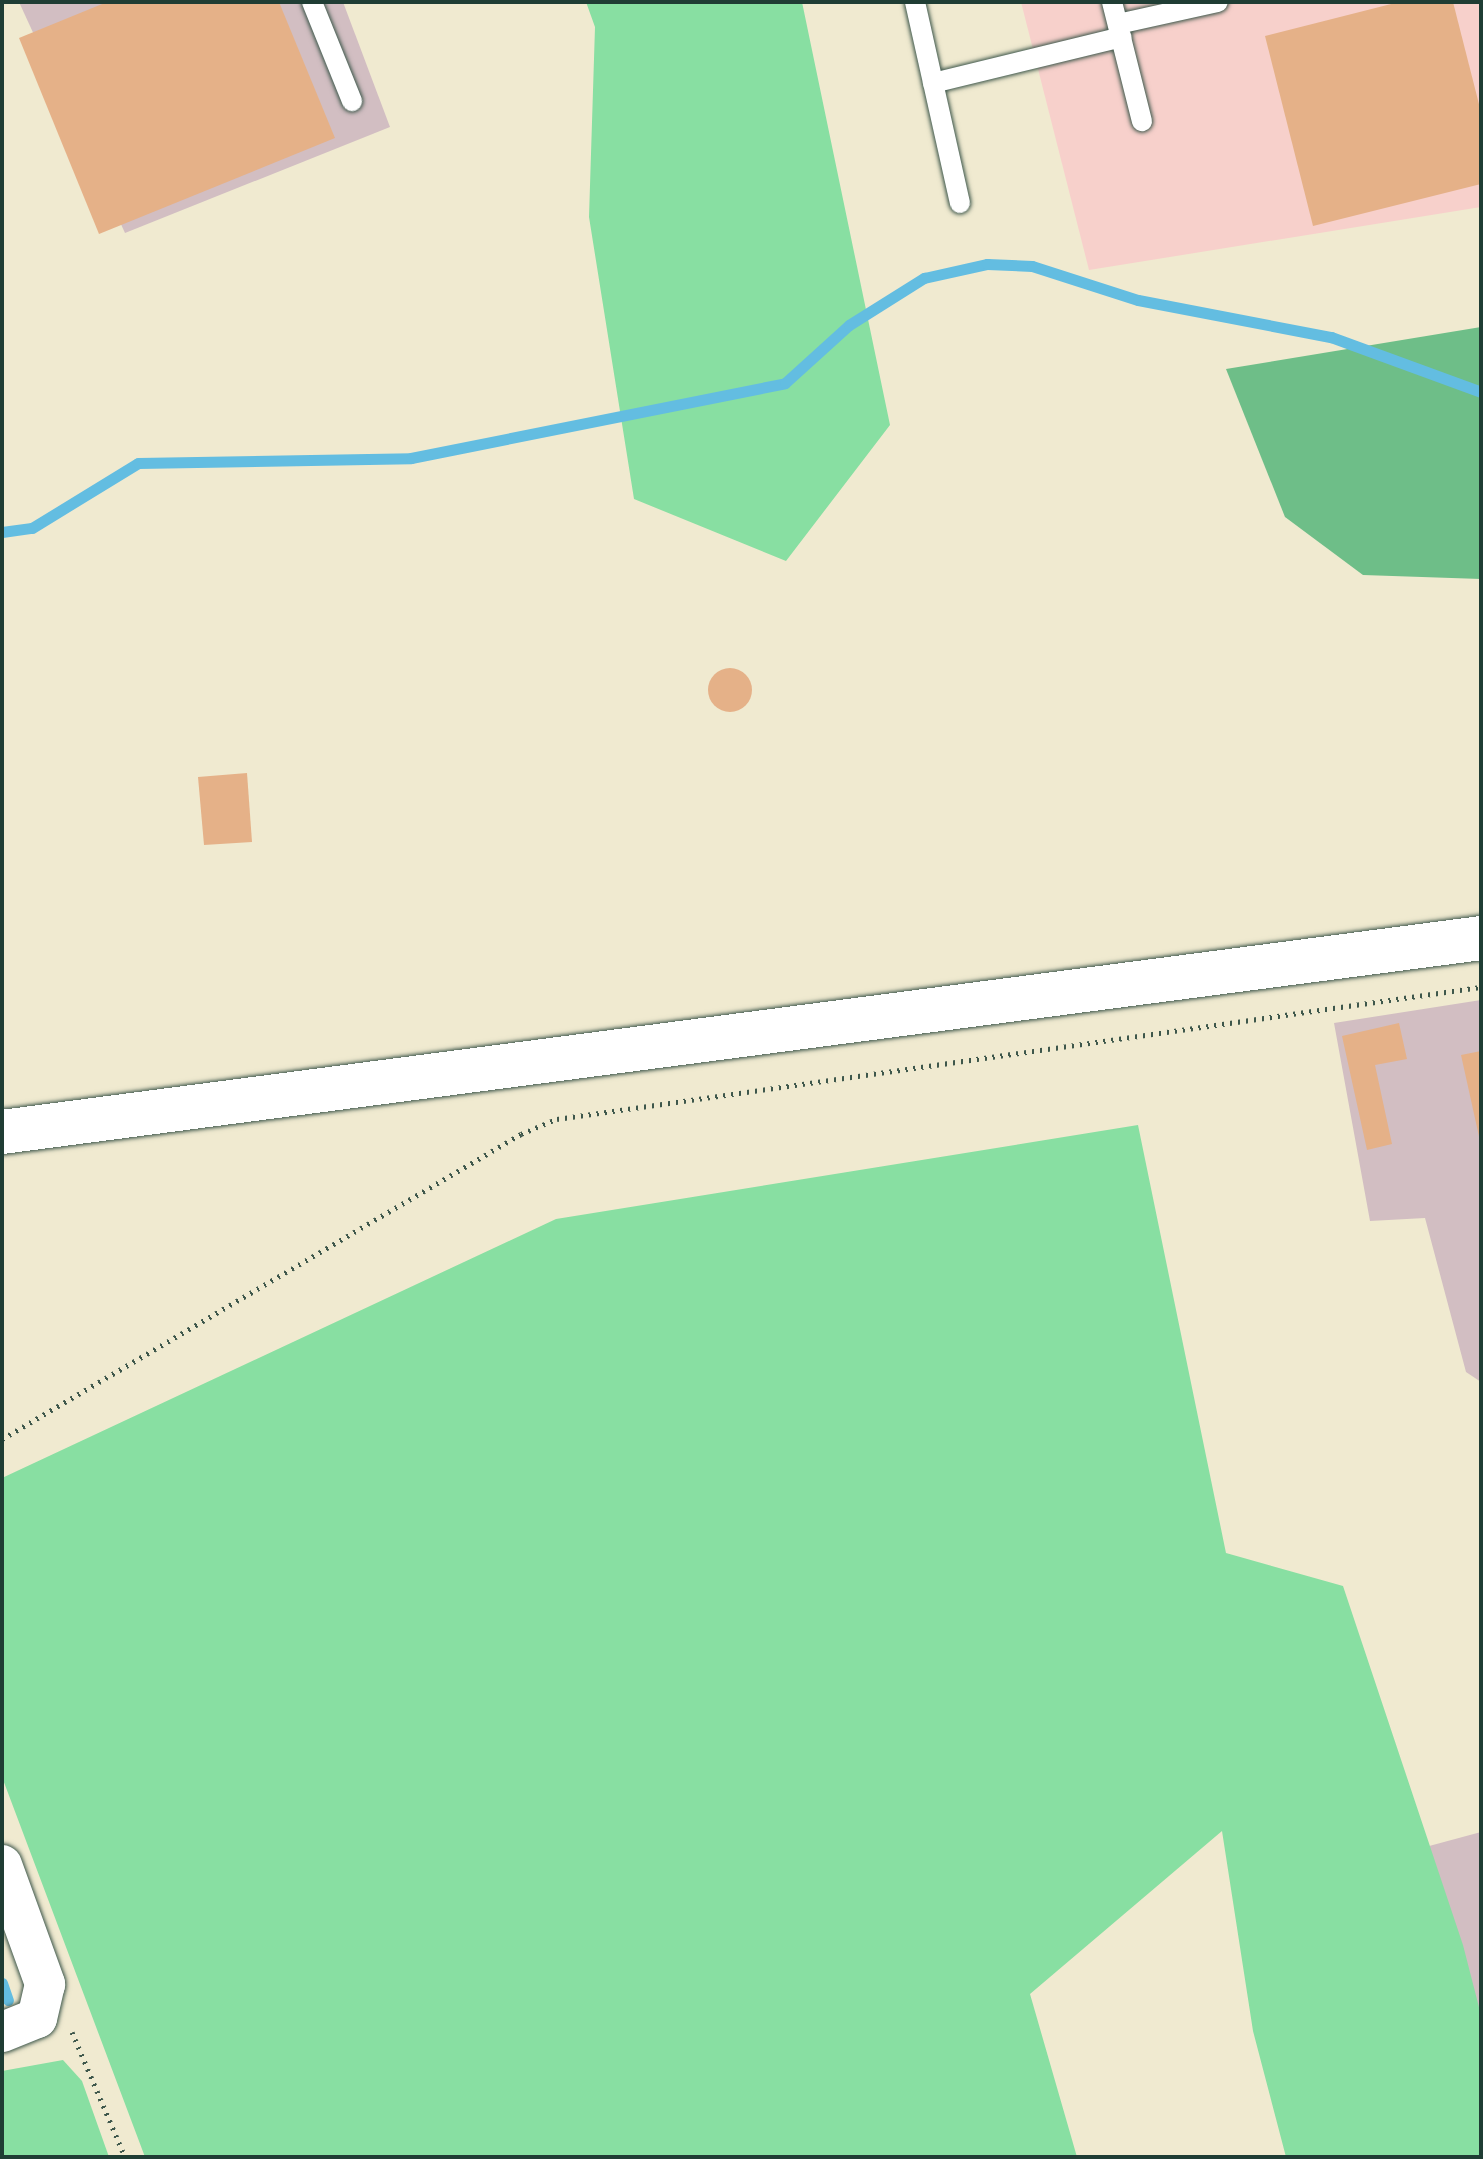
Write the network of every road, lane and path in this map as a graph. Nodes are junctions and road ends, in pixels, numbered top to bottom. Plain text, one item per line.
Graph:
1 (312, 2) edge
2 (915, 2) edge
3 (1112, 2) edge
4 (1218, 2) edge
5 (1119, 30) junction
6 (933, 83) junction
7 (352, 101) dead end
8 (1142, 121) dead end
9 (960, 203) dead end
10 (1481, 938) edge
11 (1481, 987) edge
12 (2, 1132) edge
13 (2, 1439) edge
14 (2, 1865) edge
15 (28, 2018) edge
16 (125, 2157) edge

1 - 7 lane
2 - 6 lane
3 - 5 lane
4 - 5 lane
5 - 6 lane
5 - 8 lane
6 - 9 lane
10 - 12 street
11 - 13 path
14 - 15 street
15 - 16 path

